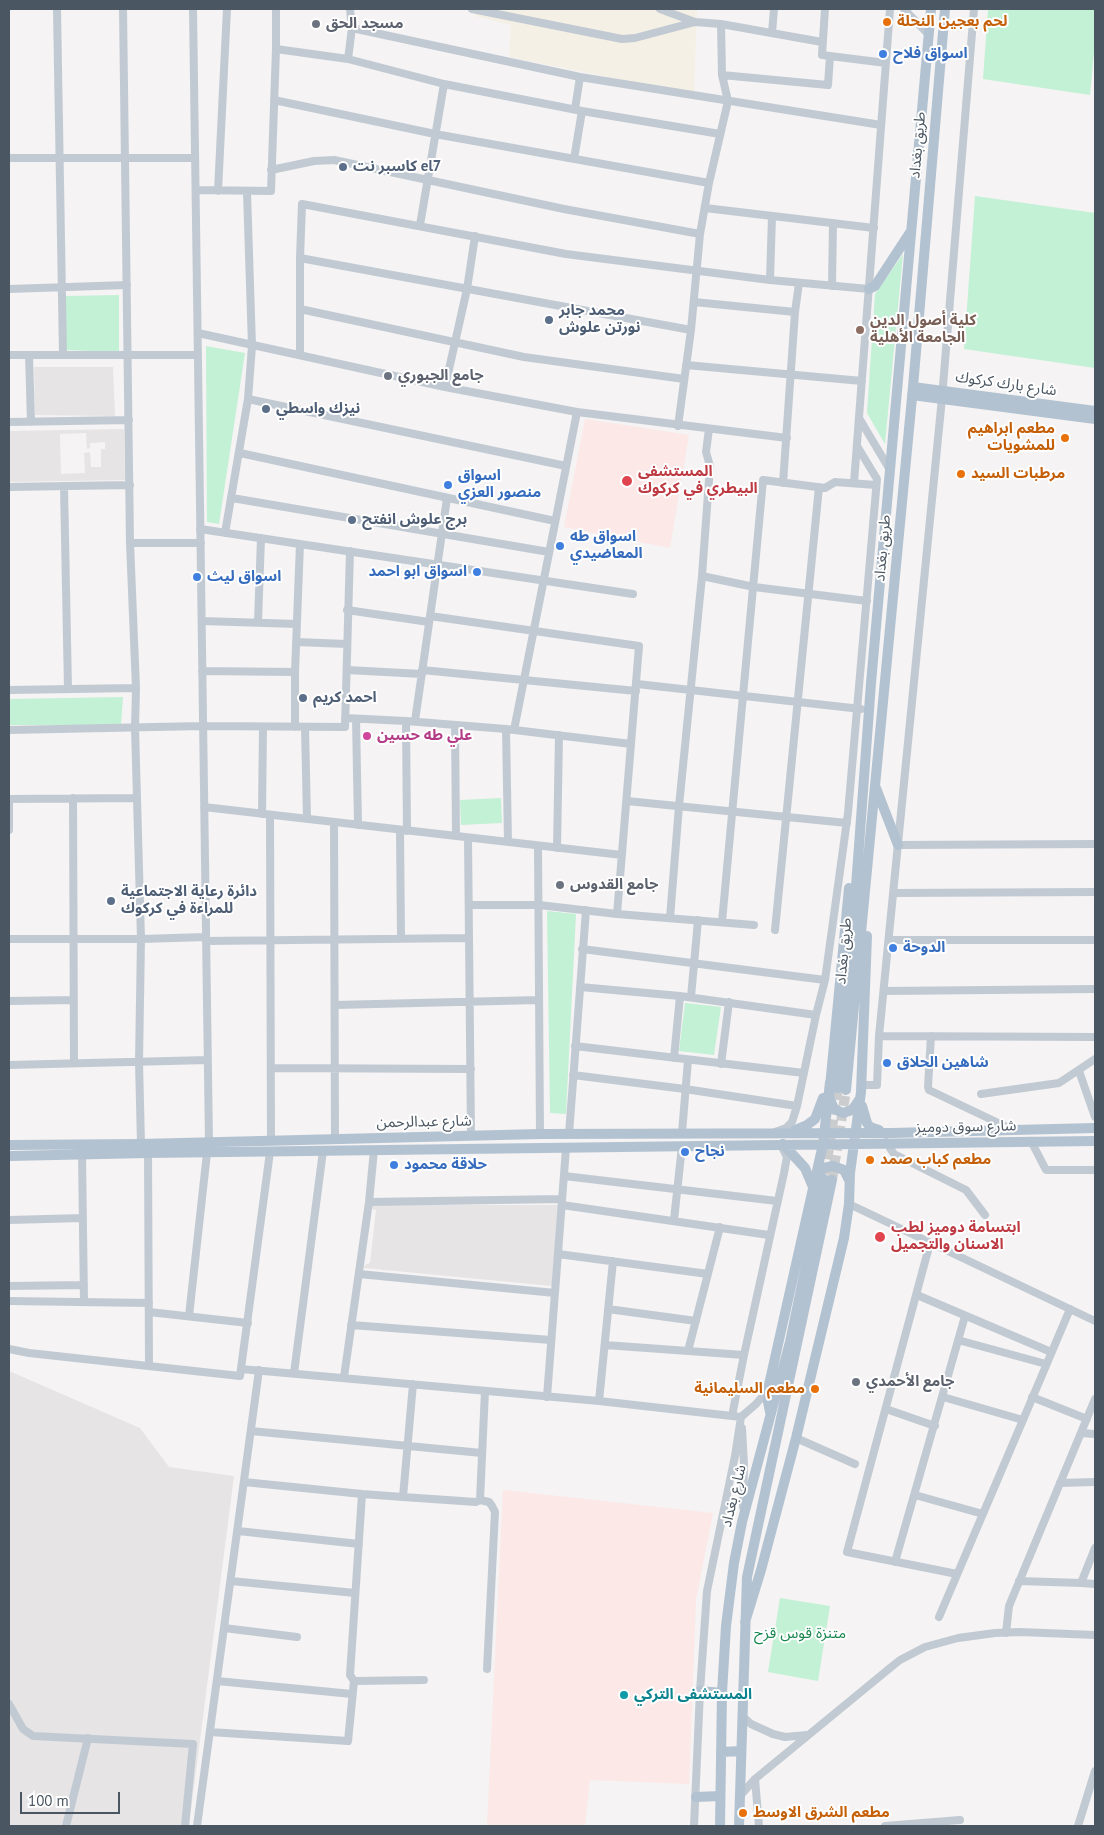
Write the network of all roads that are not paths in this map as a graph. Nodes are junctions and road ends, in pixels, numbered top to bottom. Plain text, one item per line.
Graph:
1 (57, 9) edge
2 (123, 9) edge
3 (193, 9) edge
4 (227, 9) edge
5 (276, 9) edge
6 (350, 9) edge
7 (472, 9) edge
8 (660, 9) edge
9 (774, 9) edge
10 (825, 9) edge
11 (890, 9) edge
12 (904, 9) edge
13 (931, 9) edge
14 (945, 9) edge
15 (974, 9) edge
16 (496, 11) edge
17 (695, 22) junction
18 (721, 24) junction
19 (352, 28) junction
20 (772, 33) junction
21 (929, 35) junction
22 (822, 42) junction
23 (276, 49) junction
24 (830, 56) junction
25 (348, 59) junction
26 (886, 64) junction
27 (722, 75) junction
28 (580, 77) junction
29 (444, 84) junction
30 (274, 100) junction
31 (728, 101) junction
32 (579, 110) junction
33 (881, 125) junction
34 (435, 134) junction
35 (720, 134) junction
36 (918, 156) junction
37 (932, 157) junction
38 (9, 158) edge
39 (59, 158) junction
40 (125, 158) junction
41 (195, 158) junction
42 (574, 159) junction
43 (271, 170) junction
44 (427, 179) junction
45 (709, 182) junction
46 (196, 190) junction
47 (218, 191) junction
48 (247, 192) junction
49 (705, 208) junction
50 (772, 216) junction
51 (833, 223) junction
52 (420, 225) junction
53 (874, 228) junction
54 (911, 230) junction
55 (700, 234) junction
56 (475, 236) junction
57 (300, 258) junction
58 (697, 272) junction
59 (770, 280) junction
60 (799, 284) junction
61 (127, 285) junction
62 (832, 286) junction
63 (62, 287) junction
64 (9, 289) edge
65 (466, 289) junction
66 (869, 289) junction
67 (694, 302) junction
68 (300, 309) junction
69 (795, 312) junction
70 (691, 330) junction
71 (198, 333) junction
72 (454, 342) junction
73 (252, 346) junction
74 (63, 354) junction
75 (29, 355) junction
76 (128, 355) junction
77 (198, 355) junction
78 (300, 355) junction
79 (9, 356) edge
80 (686, 365) junction
81 (790, 374) junction
82 (684, 379) junction
83 (862, 381) junction
84 (445, 387) junction
85 (913, 391) junction
86 (942, 394) junction
87 (248, 399) junction
88 (1095, 411) edge
89 (577, 412) junction
90 (859, 418) junction
91 (1095, 419) edge
92 (129, 420) junction
93 (9, 422) edge
94 (30, 422) junction
95 (678, 426) junction
96 (709, 429) junction
97 (787, 438) junction
98 (857, 446) junction
99 (240, 453) junction
100 (566, 466) junction
101 (890, 470) junction
102 (784, 483) junction
103 (854, 483) junction
104 (130, 485) junction
105 (876, 485) junction
106 (64, 486) junction
107 (819, 487) junction
108 (9, 488) edge
109 (232, 498) junction
110 (447, 498) junction
111 (555, 521) junction
112 (200, 529) junction
113 (225, 533) junction
114 (442, 534) junction
115 (261, 538) junction
116 (130, 543) junction
117 (200, 543) junction
118 (300, 544) junction
119 (350, 551) junction
120 (549, 552) junction
121 (437, 564) junction
122 (702, 576) junction
123 (543, 580) junction
124 (754, 587) junction
125 (633, 594) dead end
126 (807, 595) junction
127 (868, 601) junction
128 (347, 610) junction
129 (429, 619) junction
130 (202, 621) junction
131 (258, 622) junction
132 (296, 624) junction
133 (533, 630) junction
134 (296, 642) junction
135 (347, 644) junction
136 (347, 670) junction
137 (202, 671) junction
138 (295, 672) junction
139 (422, 672) junction
140 (524, 680) junction
141 (136, 688) junction
142 (636, 688) junction
143 (68, 689) junction
144 (9, 690) edge
145 (690, 691) junction
146 (742, 697) junction
147 (797, 702) junction
148 (858, 709) junction
149 (869, 710) junction
150 (346, 718) junction
151 (356, 719) junction
152 (411, 721) junction
153 (455, 724) junction
154 (203, 726) junction
155 (263, 727) junction
156 (295, 727) junction
157 (305, 727) junction
158 (135, 728) junction
159 (9, 730) edge
160 (510, 730) junction
161 (559, 735) junction
162 (631, 744) junction
163 (876, 786) junction
164 (73, 798) junction
165 (137, 798) junction
166 (9, 799) edge
167 (626, 801) junction
168 (679, 806) junction
169 (204, 807) junction
170 (732, 811) junction
171 (266, 814) junction
172 (786, 817) junction
173 (307, 819) junction
174 (334, 822) junction
175 (847, 823) junction
176 (866, 823) junction
177 (358, 825) junction
178 (9, 830) edge
179 (404, 830) junction
180 (456, 836) junction
181 (468, 838) junction
182 (508, 842) junction
183 (1095, 844) edge
184 (898, 845) junction
185 (538, 846) junction
186 (557, 848) junction
187 (622, 855) junction
188 (1095, 892) edge
189 (893, 893) junction
190 (469, 905) junction
191 (539, 905) junction
192 (586, 910) junction
193 (617, 914) junction
194 (670, 918) junction
195 (698, 920) junction
196 (722, 922) junction
197 (754, 925) dead end
198 (775, 930) dead end
199 (844, 936) junction
200 (73, 938) junction
201 (401, 938) junction
202 (469, 938) junction
203 (9, 939) edge
204 (141, 939) junction
205 (206, 939) junction
206 (335, 939) junction
207 (270, 940) junction
208 (889, 940) junction
209 (1095, 940) edge
210 (831, 946) junction
211 (582, 948) junction
212 (695, 962) junction
213 (825, 980) junction
214 (580, 987) junction
215 (1095, 989) edge
216 (884, 990) junction
217 (680, 996) junction
218 (691, 997) junction
219 (74, 1000) junction
220 (539, 1000) junction
221 (9, 1001) edge
222 (470, 1002) junction
223 (729, 1002) junction
224 (335, 1005) junction
225 (816, 1015) junction
226 (879, 1036) junction
227 (931, 1036) junction
228 (1095, 1037) edge
229 (575, 1046) junction
230 (674, 1058) junction
231 (1095, 1059) edge
232 (208, 1060) junction
233 (688, 1060) junction
234 (139, 1062) junction
235 (74, 1063) junction
236 (721, 1064) junction
237 (9, 1065) edge
238 (271, 1068) junction
239 (335, 1068) junction
240 (831, 1068) junction
241 (471, 1069) junction
242 (1078, 1071) junction
243 (804, 1073) junction
244 (573, 1075) junction
245 (838, 1087) junction
246 (861, 1088) junction
247 (685, 1089) junction
248 (981, 1094) dead end
249 (797, 1106) junction
250 (1095, 1117) edge
251 (1095, 1128) edge
252 (1015, 1131) junction
253 (839, 1132) joint
254 (682, 1133) junction
255 (779, 1133) junction
256 (892, 1133) junction
257 (540, 1134) junction
258 (569, 1134) junction
259 (471, 1136) junction
260 (824, 1137) junction
261 (335, 1138) junction
262 (855, 1139) junction
263 (272, 1140) junction
264 (1095, 1140) edge
265 (1031, 1141) junction
266 (209, 1142) junction
267 (886, 1142) junction
268 (874, 1143) junction
269 (781, 1144) junction
270 (838, 1144) joint
271 (9, 1146) edge
272 (682, 1146) junction
273 (144, 1148) junction
274 (566, 1148) junction
275 (374, 1150) junction
276 (32, 1151) junction
277 (323, 1151) junction
278 (270, 1152) junction
279 (207, 1153) junction
280 (82, 1155) junction
281 (9, 1156) edge
282 (1095, 1170) edge
283 (564, 1176) junction
284 (850, 1178) junction
285 (821, 1181) junction
286 (677, 1189) junction
287 (777, 1201) junction
288 (369, 1202) junction
289 (562, 1202) junction
290 (849, 1204) junction
291 (985, 1215) dead end
292 (83, 1218) junction
293 (9, 1220) edge
294 (674, 1220) junction
295 (720, 1227) junction
296 (769, 1234) junction
297 (930, 1243) junction
298 (558, 1254) junction
299 (614, 1262) junction
300 (358, 1274) junction
301 (708, 1274) junction
302 (84, 1285) junction
303 (9, 1286) edge
304 (555, 1293) junction
305 (917, 1295) junction
306 (9, 1302) edge
307 (84, 1302) junction
308 (148, 1303) junction
309 (1070, 1309) junction
310 (608, 1310) junction
311 (149, 1312) junction
312 (189, 1316) junction
313 (965, 1316) junction
314 (696, 1321) junction
315 (1095, 1321) edge
316 (248, 1323) junction
317 (351, 1325) junction
318 (551, 1340) junction
319 (958, 1340) junction
320 (605, 1345) junction
321 (9, 1349) edge
322 (688, 1351) junction
323 (1051, 1352) junction
324 (744, 1355) junction
325 (1046, 1364) junction
326 (149, 1365) junction
327 (241, 1368) junction
328 (260, 1370) junction
329 (294, 1373) junction
330 (344, 1377) junction
331 (413, 1384) junction
332 (768, 1389) junction
333 (484, 1391) junction
334 (547, 1397) junction
335 (943, 1397) junction
336 (1032, 1397) junction
337 (1095, 1399) edge
338 (599, 1402) junction
339 (886, 1409) junction
340 (770, 1414) junction
341 (736, 1416) junction
342 (1087, 1419) junction
343 (1023, 1420) junction
344 (935, 1426) junction
345 (251, 1431) junction
346 (1081, 1433) junction
347 (1095, 1434) edge
348 (796, 1438) junction
349 (408, 1446) junction
350 (482, 1453) junction
351 (855, 1464) dead end
352 (244, 1482) junction
353 (1095, 1482) edge
354 (1060, 1483) junction
355 (362, 1494) junction
356 (915, 1495) junction
357 (403, 1497) junction
358 (480, 1500) junction
359 (983, 1514) junction
360 (742, 1522) junction
361 (238, 1531) junction
362 (358, 1544) junction
363 (1095, 1548) edge
364 (895, 1562) junction
365 (957, 1574) junction
366 (231, 1581) junction
367 (1020, 1581) junction
368 (1081, 1583) junction
369 (1095, 1584) edge
370 (355, 1593) junction
371 (939, 1617) dead end
372 (745, 1622) junction
373 (224, 1628) junction
374 (1006, 1633) junction
375 (1095, 1635) edge
376 (297, 1637) dead end
377 (488, 1669) dead end
378 (424, 1680) dead end
379 (217, 1681) junction
380 (354, 1681) junction
381 (700, 1691) junction
382 (722, 1693) junction
383 (352, 1694) junction
384 (9, 1704) edge
385 (742, 1716) junction
386 (210, 1732) junction
387 (809, 1734) junction
388 (88, 1738) junction
389 (741, 1751) junction
390 (721, 1752) junction
391 (1095, 1771) edge
392 (755, 1779) junction
393 (720, 1796) junction
394 (696, 1797) junction
395 (740, 1797) junction
396 (960, 1820) dead end
397 (66, 1826) edge
398 (185, 1826) edge
399 (197, 1826) edge
400 (694, 1826) edge
401 (720, 1826) edge
402 (738, 1826) edge
403 (759, 1826) edge
404 (885, 1826) edge
405 (1078, 1826) edge

1 - 39 street
2 - 40 street
3 - 41 street
4 - 47 street
5 - 23 street
6 - 19 street
7 - 16 street
8 - 17 street
9 - 20 street
10 - 22 street
11 - 26 street
12 - 21 street
13 - 21 main road, طريق بغداد
14 - 37 main road, طريق بغداد
15 - 86 street
16 - 17 street
17 - 18 street
18 - 20 street
18 - 27 street
19 - 25 street
19 - 28 street
20 - 22 street
21 - 36 main road, طريق بغداد
22 - 24 street
23 - 25 street
23 - 30 street
24 - 26 street
24 - 27 street
25 - 29 street
26 - 33 street
27 - 31 street
28 - 31 street
28 - 32 street
29 - 32 street
29 - 34 street
30 - 34 street
30 - 43 street
31 - 33 street
31 - 35 street
32 - 35 street
32 - 42 street
33 - 53 street
34 - 42 street
34 - 44 street
35 - 45 street
36 - 37 main road
36 - 54 main road, طريق بغداد
37 - 85 main road, طريق بغداد
38 - 39 street
39 - 40 street
39 - 63 street
40 - 41 street
40 - 61 street
41 - 46 street
42 - 45 street
43 - 44 street
43 - 48 street
44 - 52 street
44 - 55 street
45 - 49 street
46 - 47 street
46 - 71 street
47 - 48 street
48 - 73 street
49 - 50 street
49 - 55 street
50 - 51 street
50 - 59 street
51 - 53 street
51 - 62 street
52 - 56 street
52 - 57 street
53 - 66 street
54 - 66 main road
54 - 101 main road, طريق بغداد
55 - 58 street
56 - 58 street
56 - 65 street
57 - 65 street
57 - 68 street
58 - 59 street
58 - 67 street
59 - 60 street
60 - 62 street
60 - 69 street
61 - 63 street
61 - 76 street
62 - 66 street
63 - 64 street
63 - 74 street
65 - 70 street
65 - 72 street
66 - 83 street
67 - 69 street
67 - 70 street
68 - 72 street
68 - 78 street
69 - 81 street
70 - 80 street
71 - 73 street
71 - 77 street
72 - 82 street
72 - 84 street
73 - 78 street
73 - 87 street
74 - 75 street
74 - 76 street
75 - 79 street
75 - 94 street
76 - 77 street
76 - 92 street
77 - 112 street
78 - 84 street
80 - 81 street
80 - 82 street
81 - 83 street
81 - 97 street
82 - 95 street
83 - 90 street
84 - 89 street
85 - 86 main road, شارع بارك كركوك
85 - 163 main road, طريق بغداد
86 - 88 main road, شارع بارك كركوك
86 - 91 main road
86 - 184 street
87 - 99 street
87 - 100 street
89 - 95 street
89 - 100 street
90 - 98 street
90 - 101 street
92 - 94 street
92 - 104 street
93 - 94 street
95 - 96 street
96 - 97 street
96 - 122 street
97 - 102 street
98 - 103 street
98 - 105 street
99 - 109 street
99 - 110 street
100 - 111 street
101 - 149 main road, طريق بغداد
102 - 107 street
102 - 124 street
103 - 105 street
103 - 107 street
104 - 106 street
104 - 116 street
105 - 127 street
106 - 108 street
106 - 143 street
107 - 126 street
109 - 113 street
109 - 114 street
110 - 111 street
110 - 114 street
111 - 120 street
112 - 113 street
112 - 117 street
113 - 115 street
114 - 120 street
114 - 121 street
115 - 118 street
115 - 131 street
116 - 117 street
116 - 141 street
117 - 130 street
118 - 119 street
118 - 132 street
119 - 121 street
119 - 128 street
120 - 123 street
121 - 123 street
121 - 129 street
122 - 124 street
122 - 145 street
123 - 125 street
123 - 133 street
124 - 126 street
124 - 146 street
126 - 127 street
126 - 147 street
127 - 148 street
128 - 129 street
128 - 135 street
129 - 133 street
129 - 139 street
130 - 131 street
130 - 137 street
131 - 132 street
132 - 134 street
133 - 140 street
133 - 142 street
134 - 135 street
134 - 138 street
135 - 136 street
136 - 139 street
136 - 150 street
137 - 138 street
137 - 154 street
138 - 156 street
139 - 140 street
139 - 152 street
140 - 142 street
140 - 160 street
141 - 143 street
141 - 158 street
142 - 145 street
142 - 162 street
143 - 144 street
145 - 146 street
145 - 168 street
146 - 147 street
146 - 170 street
147 - 148 street
147 - 172 street
148 - 149 street
148 - 175 street
149 - 176 main road, طريق بغداد
150 - 151 street
150 - 157 street
151 - 152 street
151 - 177 street
152 - 153 street
152 - 179 street
153 - 160 street
153 - 180 street
154 - 155 street
154 - 158 street
154 - 169 street
155 - 156 street
155 - 171 street
156 - 157 street
157 - 173 street
158 - 159 street
158 - 165 street
160 - 161 street
160 - 182 street
161 - 162 street
161 - 186 street
162 - 167 street
163 - 176 main road, طريق بغداد
163 - 184 main road
164 - 165 street
164 - 166 street
164 - 200 street
165 - 204 street
166 - 178 street
167 - 168 street
167 - 187 street
168 - 170 street
168 - 194 street
169 - 171 street
169 - 205 street
170 - 172 street
170 - 196 street
171 - 173 street
171 - 207 street
172 - 175 street
172 - 198 street
173 - 174 street
174 - 177 street
174 - 206 street
175 - 210 street
176 - 199 main road
176 - 245 main road, طريق بغداد
176 - 246 main road
177 - 179 street
179 - 180 street
179 - 201 street
180 - 181 street
181 - 182 street
181 - 190 street
182 - 185 street
183 - 184 street
184 - 189 street
185 - 186 street
185 - 191 street
186 - 187 street
187 - 193 street
188 - 189 street
189 - 208 street
190 - 191 street
190 - 202 street
191 - 192 street
191 - 220 street
192 - 193 street
192 - 211 street
193 - 194 street
194 - 195 street
195 - 196 street
195 - 212 street
196 - 197 street
199 - 210 street
199 - 240 main road
200 - 203 street
200 - 204 street
200 - 219 street
201 - 202 street
201 - 206 street
202 - 222 street
204 - 205 street
204 - 234 street
205 - 207 street
205 - 232 street
206 - 207 street
206 - 224 street
207 - 238 street
208 - 209 street
208 - 216 street
210 - 213 street
211 - 212 street
211 - 214 street
212 - 213 street
212 - 218 street
213 - 225 street
214 - 217 street
214 - 229 street
215 - 216 street
216 - 226 street
217 - 218 street
217 - 230 street
218 - 223 street
219 - 221 street
219 - 235 street
220 - 222 street
220 - 257 street
222 - 224 street
222 - 241 street
223 - 225 street
223 - 236 street
224 - 239 street
225 - 243 street
226 - 227 street
226 - 246 street
227 - 228 street
227 - 252 street
229 - 230 street
229 - 244 street
230 - 233 street
231 - 242 street
232 - 234 street
232 - 266 street
233 - 236 street
233 - 247 street
234 - 235 street
234 - 273 street
235 - 237 street
236 - 243 street
238 - 239 street
238 - 263 street
239 - 241 street
239 - 261 street
240 - 245 main road
240 - 255 main road
241 - 259 street
242 - 248 street
242 - 250 street
243 - 249 street
244 - 247 street
244 - 258 street
245 - 246 main road
245 - 260 main road
246 - 256 main road
246 - 262 main road
247 - 249 street
247 - 254 street
249 - 255 street
251 - 252 main road, شارع سوق دوميز
252 - 256 main road, شارع سوق دوميز
253 - 260 main road, شارع عبدالرحمن
253 - 262 main road, شارع سوق دوميز
254 - 255 main road, شارع عبدالرحمن
254 - 258 main road, شارع عبدالرحمن
255 - 260 main road, شارع عبدالرحمن
256 - 262 main road, شارع سوق دوميز
257 - 258 main road, شارع عبدالرحمن
257 - 259 main road, شارع عبدالرحمن
259 - 261 main road, شارع عبدالرحمن
260 - 269 main road, شارع عبدالرحمن
260 - 270 main road, شارع عبدالرحمن
260 - 285 main road
261 - 263 main road, شارع عبدالرحمن
262 - 268 main road, شارع سوق دوميز
262 - 270 main road, شارع سوق دوميز
262 - 284 main road
263 - 266 main road, شارع عبدالرحمن
264 - 265 main road, شارع سوق دوميز
265 - 267 main road, شارع سوق دوميز
265 - 282 street
266 - 273 main road, شارع عبدالرحمن
267 - 268 main road, شارع سوق دوميز
267 - 291 street
268 - 284 main road
269 - 272 main road, شارع عبدالرحمن
269 - 285 main road
269 - 287 street
271 - 276 main road, شارع عبدالرحمن
272 - 274 main road, شارع عبدالرحمن
272 - 286 street
273 - 276 main road, شارع عبدالرحمن
273 - 279 main road, شارع عبدالرحمن
273 - 280 main road, شارع عبدالرحمن
273 - 308 street
274 - 275 main road, شارع عبدالرحمن
274 - 283 street
275 - 277 main road, شارع عبدالرحمن
275 - 288 street
276 - 280 main road, شارع عبدالرحمن
276 - 281 main road, شارع عبدالرحمن
277 - 278 main road, شارع عبدالرحمن
277 - 329 street
278 - 279 main road, شارع عبدالرحمن
278 - 316 street
279 - 312 street
280 - 292 street
283 - 286 street
283 - 289 street
284 - 285 main road
284 - 290 main road
285 - 332 main road
285 - 340 main road, شارع بغداد
285 - 372 main road, شارع بغداد
286 - 287 street
286 - 294 street
287 - 296 street
288 - 289 street
288 - 300 street
289 - 294 street
289 - 298 street
290 - 297 street
290 - 348 main road
292 - 293 street
292 - 302 street
294 - 295 street
295 - 296 street
295 - 301 street
296 - 324 street
297 - 305 street
297 - 309 street
298 - 299 street
298 - 304 street
299 - 301 street
299 - 310 street
300 - 304 street
300 - 317 street
301 - 314 street
302 - 303 street
302 - 307 street
304 - 318 street
305 - 313 street
305 - 339 street
306 - 307 street
307 - 308 street
308 - 311 street
309 - 315 street
309 - 323 street
310 - 314 street
310 - 320 street
311 - 312 street
311 - 326 street
312 - 316 street
313 - 319 street
313 - 323 street
314 - 322 street
316 - 327 street
317 - 318 street
317 - 330 street
318 - 334 street
319 - 325 street
319 - 335 street
320 - 322 street
320 - 338 street
321 - 326 street
322 - 324 street
323 - 325 street
324 - 341 street
325 - 336 street
326 - 327 street
327 - 328 street
328 - 329 street
328 - 345 street
329 - 330 street
330 - 331 street
331 - 333 street
331 - 349 street
332 - 340 main road
332 - 341 street
333 - 334 street
333 - 350 street
334 - 338 street
335 - 343 street
335 - 344 street
336 - 342 street
336 - 343 street
337 - 342 street
338 - 341 street
339 - 344 street
339 - 364 street
340 - 360 main road, شارع بغداد
341 - 360 street
341 - 381 street
342 - 346 street
343 - 359 street
344 - 356 street
345 - 349 street
345 - 352 street
346 - 347 street
346 - 354 street
348 - 351 street
348 - 372 main road
349 - 350 street
349 - 357 street
350 - 358 street
352 - 355 street
352 - 361 street
353 - 354 street
354 - 367 street
355 - 357 street
355 - 362 street
356 - 359 street
356 - 364 street
357 - 358 street
358 - 377 street
359 - 365 street
360 - 382 main road, شارع بغداد
361 - 362 street
361 - 366 street
362 - 370 street
363 - 368 street
364 - 365 street
365 - 371 street
366 - 370 street
366 - 373 street
367 - 368 street
367 - 374 street
368 - 369 street
370 - 380 street
372 - 385 main road, شارع بغداد
373 - 376 street
373 - 379 street
374 - 375 street
374 - 387 street
378 - 380 street
379 - 383 street
379 - 386 street
380 - 383 street
381 - 382 main road
381 - 394 street
382 - 390 main road, شارع بغداد
383 - 386 street
384 - 388 street
385 - 387 street
385 - 389 main road, شارع بغداد
386 - 399 street
387 - 392 street
388 - 397 street
388 - 398 street
389 - 390 main road
389 - 395 main road, شارع بغداد
390 - 393 main road, شارع بغداد
391 - 405 street
392 - 395 street
392 - 403 street
393 - 394 main road
393 - 401 main road, شارع بغداد
394 - 400 street
395 - 402 main road, شارع بغداد
396 - 404 street

